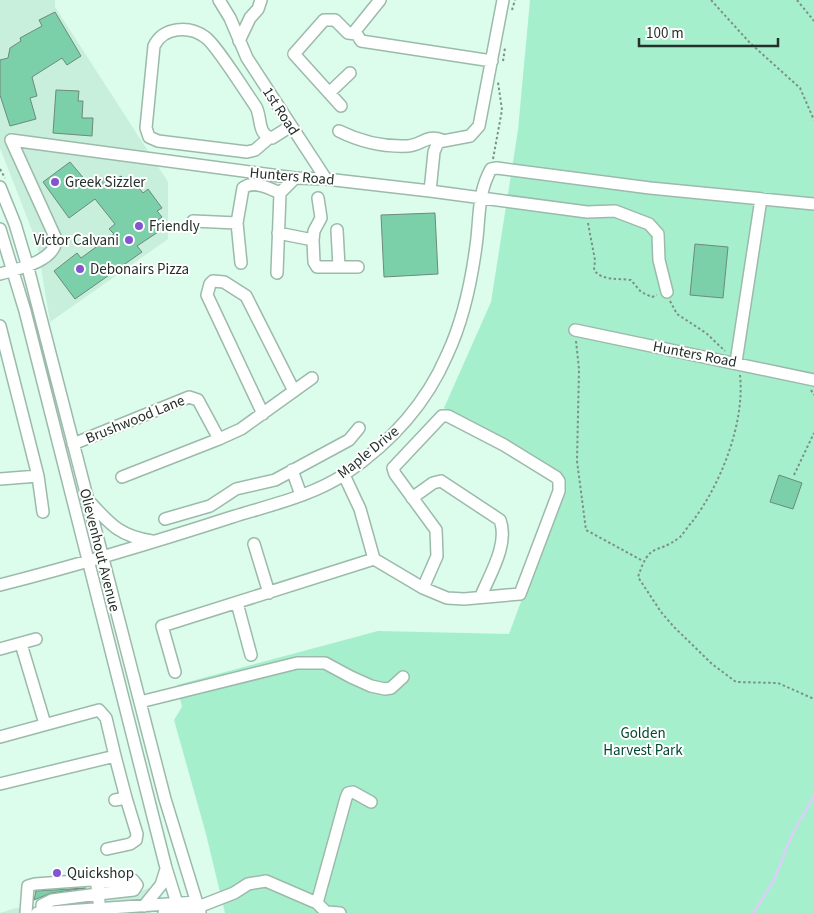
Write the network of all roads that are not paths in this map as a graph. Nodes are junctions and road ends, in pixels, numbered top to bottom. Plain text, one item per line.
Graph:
1 (218, 0) edge
2 (260, 0) edge
3 (380, 0) edge
4 (503, 0) edge
5 (356, 34) junction
6 (239, 41) junction
7 (496, 64) junction
8 (350, 72) dead end
9 (329, 93) junction
10 (341, 106) dead end
11 (291, 126) junction
12 (339, 131) dead end
13 (269, 138) junction
14 (442, 140) junction
15 (295, 178) junction
16 (326, 179) junction
17 (0, 187) edge
18 (430, 191) junction
19 (280, 194) junction
20 (480, 197) junction
21 (318, 198) dead end
22 (761, 199) junction
23 (814, 204) edge
24 (193, 221) dead end
25 (237, 223) junction
26 (337, 230) dead end
27 (1, 232) edge
28 (278, 233) junction
29 (314, 240) junction
30 (240, 263) dead end
31 (27, 264) junction
32 (339, 267) junction
33 (358, 267) dead end
34 (14, 270) junction
35 (277, 273) dead end
36 (0, 274) edge
37 (667, 292) road end
38 (0, 326) edge
39 (575, 330) road end
40 (4, 361) edge
41 (736, 362) junction
42 (312, 378) dead end
43 (814, 380) edge
44 (294, 391) junction
45 (263, 414) junction
46 (359, 428) dead end
47 (219, 439) junction
48 (73, 444) junction
49 (292, 470) junction
50 (344, 474) junction
51 (38, 476) junction
52 (122, 477) dead end
53 (0, 479) edge
54 (301, 495) junction
55 (412, 498) junction
56 (87, 499) junction
57 (42, 512) dead end
58 (165, 519) dead end
59 (157, 541) junction
60 (254, 544) dead end
61 (102, 558) junction
62 (374, 559) junction
63 (87, 563) junction
64 (0, 585) edge
65 (423, 588) junction
66 (269, 593) junction
67 (481, 596) junction
68 (236, 604) junction
69 (36, 640) dead end
70 (21, 644) junction
71 (0, 649) edge
72 (251, 655) dead end
73 (175, 672) dead end
74 (403, 677) dead end
75 (140, 702) junction
76 (45, 724) junction
77 (0, 737) edge
78 (115, 756) junction
79 (0, 784) edge
80 (371, 802) dead end
81 (107, 849) dead end
82 (166, 868) junction
83 (102, 882) junction
84 (98, 894) junction
85 (317, 903) junction
86 (144, 906) junction
87 (100, 908) junction
88 (199, 908) edge
89 (179, 910) edge
90 (26, 913) edge
91 (37, 913) edge
92 (42, 913) edge
93 (164, 913) edge
94 (327, 913) edge
95 (340, 913) edge

1 - 6 street, 1st Road
2 - 6 street
3 - 5 street
4 - 7 street
5 - 7 street
5 - 9 street
6 - 11 street, 1st Road
7 - 14 street
8 - 9 street
9 - 10 street
11 - 13 street
11 - 16 street, 1st Road
12 - 14 street
13 - 13 street
14 - 18 street
15 - 16 street, Hunters Road
15 - 19 street
15 - 31 street, Hunters Road
16 - 18 street, Hunters Road
17 - 31 street, Olievenhout Avenue
18 - 20 street, Hunters Road
19 - 25 street
19 - 28 street
20 - 22 street
20 - 37 street, Hunters Road
20 - 50 street, Maple Drive
21 - 29 street
22 - 23 street
22 - 41 street
24 - 25 street
25 - 30 street
26 - 32 street
27 - 34 street, Olievenhout Avenue
28 - 29 street
28 - 35 street
29 - 32 street
31 - 34 street
31 - 48 street, Olievenhout Avenue
32 - 33 street
34 - 36 street
34 - 63 street, Olievenhout Avenue
38 - 40 street
39 - 41 street, Hunters Road
40 - 51 street
41 - 43 street, Hunters Road
42 - 44 street
44 - 45 street
44 - 45 street
45 - 47 street
46 - 49 street
47 - 48 street, Brushwood Lane
47 - 52 street
48 - 56 street, Olievenhout Avenue
49 - 54 street
49 - 58 street
50 - 54 street, Maple Drive
50 - 62 street
51 - 53 street
51 - 57 street
54 - 59 street, Maple Drive
55 - 65 street
55 - 67 street
55 - 67 street
56 - 59 street
56 - 61 street, Olievenhout Avenue
59 - 61 street, Maple Drive
60 - 66 street
61 - 63 street, Maple Drive
61 - 75 street, Olievenhout Avenue
62 - 65 street
62 - 66 street
63 - 64 street, Maple Drive
63 - 82 street, Olievenhout Avenue
65 - 67 street
66 - 68 street
68 - 72 street
68 - 73 street
69 - 70 street
70 - 71 street
70 - 76 street
74 - 75 street
75 - 88 street, Olievenhout Avenue
76 - 77 street
76 - 78 street
78 - 79 street
78 - 81 street
80 - 85 street
82 - 86 street
82 - 89 street, Olievenhout Avenue
83 - 84 street
83 - 84 street
83 - 90 street
84 - 87 street
84 - 92 street
85 - 88 street
85 - 94 street
86 - 87 street
86 - 89 street
87 - 92 street
88 - 89 street
89 - 93 street
91 - 92 street
94 - 95 street

